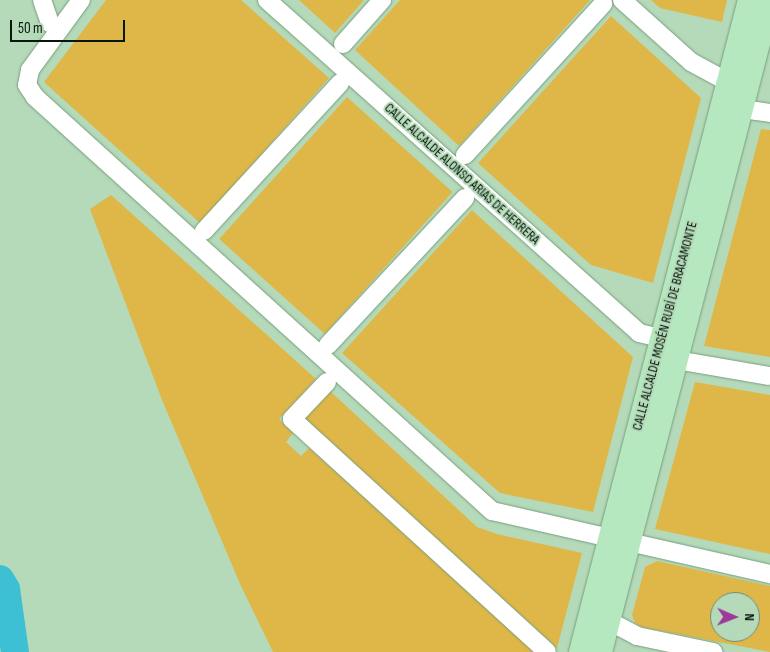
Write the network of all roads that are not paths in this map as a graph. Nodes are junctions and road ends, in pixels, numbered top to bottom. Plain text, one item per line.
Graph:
1 (42, 0) edge
2 (81, 0) edge
3 (267, 0) edge
4 (382, 0) edge
5 (622, 0) edge
6 (750, 0) edge
7 (770, 1) edge
8 (603, 4) dead end
9 (59, 29) junction
10 (343, 44) dead end
11 (728, 82) junction
12 (340, 83) dead end
13 (742, 109) junction
14 (770, 113) edge
15 (465, 155) dead end
16 (464, 198) dead end
17 (204, 231) dead end
18 (661, 338) junction
19 (328, 345) dead end
20 (676, 360) junction
21 (770, 376) edge
22 (327, 382) dead end
23 (620, 540) junction
24 (770, 574) edge
25 (609, 621) junction
26 (547, 652) edge
27 (580, 652) edge
28 (601, 652) edge
29 (714, 652) edge

1 - 9 street
2 - 9 street
3 - 18 street, CALLE ALCALDE ALONSO ARIAS DE HERRERA
4 - 10 street
5 - 11 street
6 - 11 main road, CALLE ALCALDE MOSÉN RUBÍ DE BRACAMONTE
7 - 13 main road, CALLE ALCALDE MOSÉN RUBÍ DE BRACAMONTE
8 - 15 street
9 - 23 street
11 - 18 main road, CALLE ALCALDE MOSÉN RUBÍ DE BRACAMONTE
12 - 17 street
13 - 14 street
13 - 20 main road, CALLE ALCALDE MOSÉN RUBÍ DE BRACAMONTE
16 - 19 street
18 - 23 main road, CALLE ALCALDE MOSÉN RUBÍ DE BRACAMONTE
20 - 21 street
20 - 23 main road, CALLE ALCALDE MOSÉN RUBÍ DE BRACAMONTE
22 - 26 street
23 - 24 street
23 - 25 main road, CALLE ALCALDE MOSÉN RUBÍ DE BRACAMONTE
23 - 27 main road, CALLE ALCALDE MOSÉN RUBÍ DE BRACAMONTE
25 - 28 main road, CALLE ALCALDE MOSÉN RUBÍ DE BRACAMONTE
25 - 29 street

